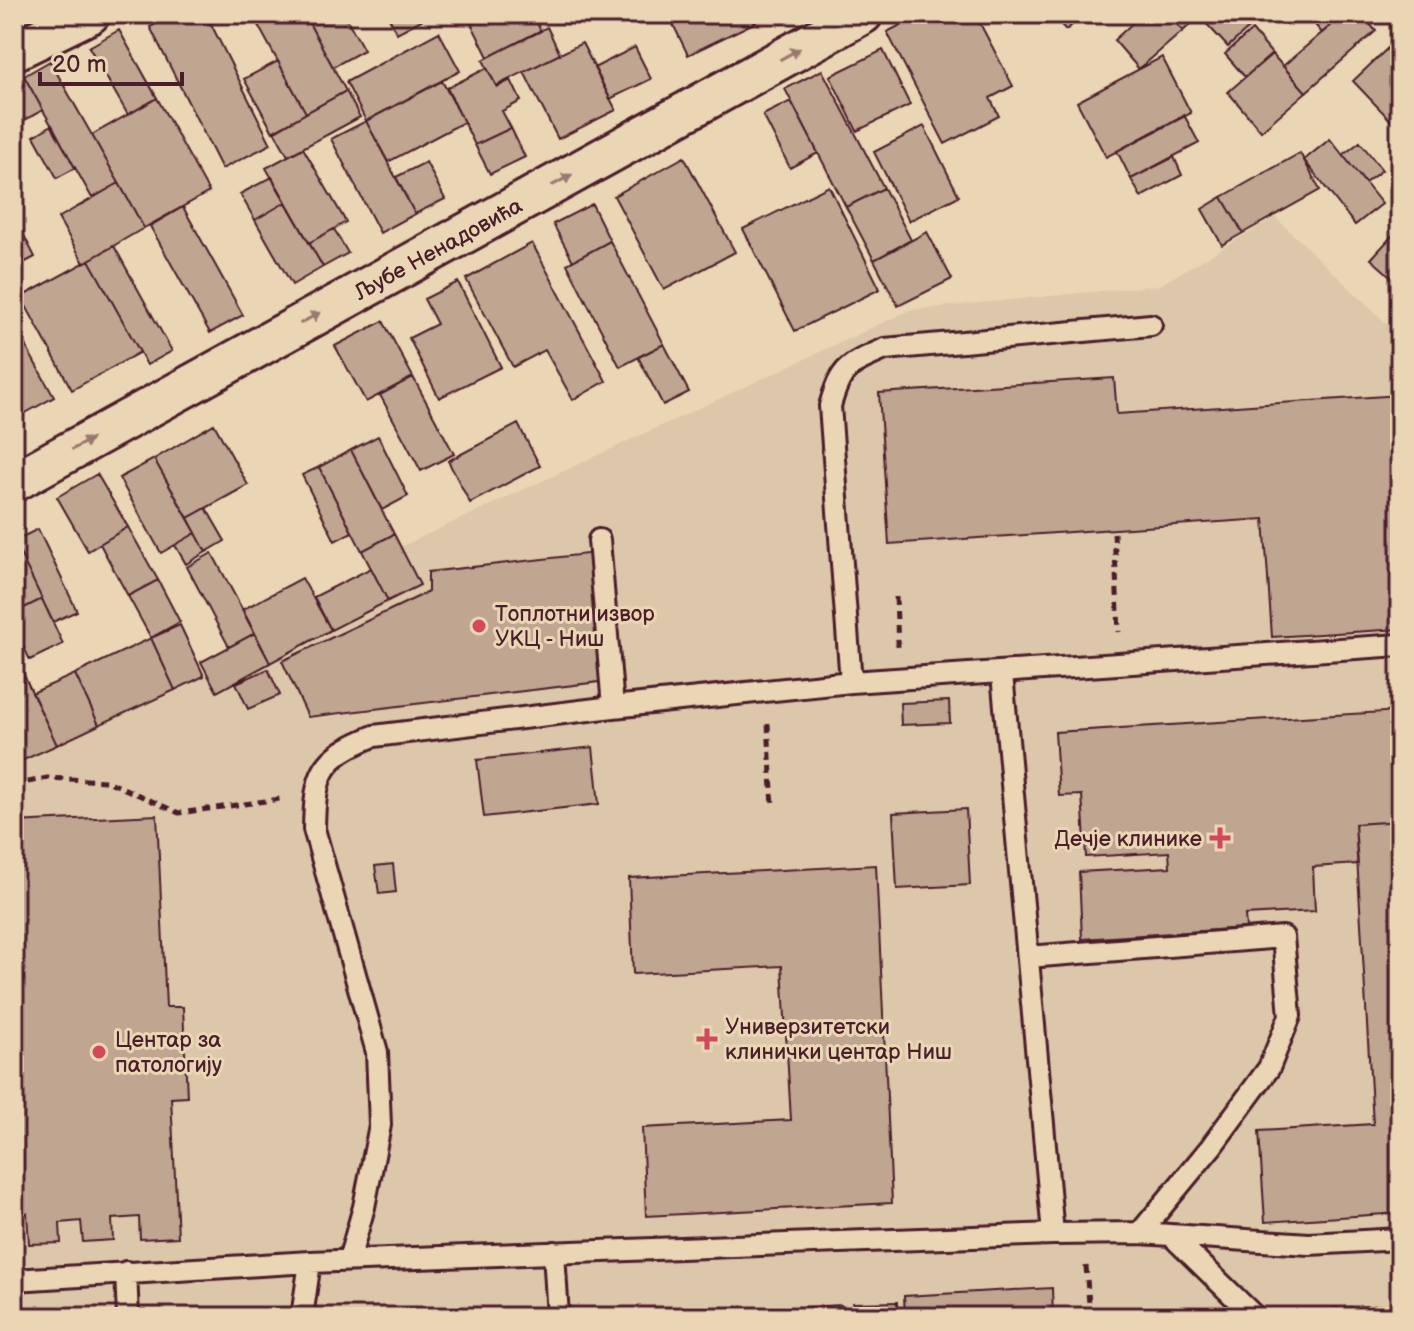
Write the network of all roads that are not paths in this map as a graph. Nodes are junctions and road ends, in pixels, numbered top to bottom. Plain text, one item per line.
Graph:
1 (90, 14) edge
2 (863, 14) edge
3 (14, 51) edge
4 (1151, 325) dead end
5 (14, 482) edge
6 (599, 540) dead end
7 (1400, 645) edge
8 (1002, 674) junction
9 (851, 682) junction
10 (613, 707) junction
11 (1028, 957) junction
12 (1140, 1233) junction
13 (1053, 1234) junction
14 (1171, 1235) junction
15 (1400, 1239) edge
16 (554, 1252) junction
17 (349, 1260) junction
18 (310, 1262) junction
19 (126, 1272) junction
20 (14, 1280) edge
21 (1254, 1315) edge
22 (128, 1317) edge
23 (302, 1317) edge
24 (558, 1317) edge

1 - 3 street
5 -> 2 street, Љубе Ненадовића
4 - 9 lane
6 - 10 lane
7 - 8 lane
8 - 9 lane
8 - 11 lane
9 - 10 lane
10 - 17 lane
11 - 12 lane
11 - 13 lane
12 - 13 lane
12 - 14 lane
13 - 16 lane
14 - 15 lane
14 - 21 lane
16 - 17 lane
16 - 24 lane
17 - 18 lane
18 - 19 lane
18 - 23 lane
19 - 20 lane
19 - 22 lane

